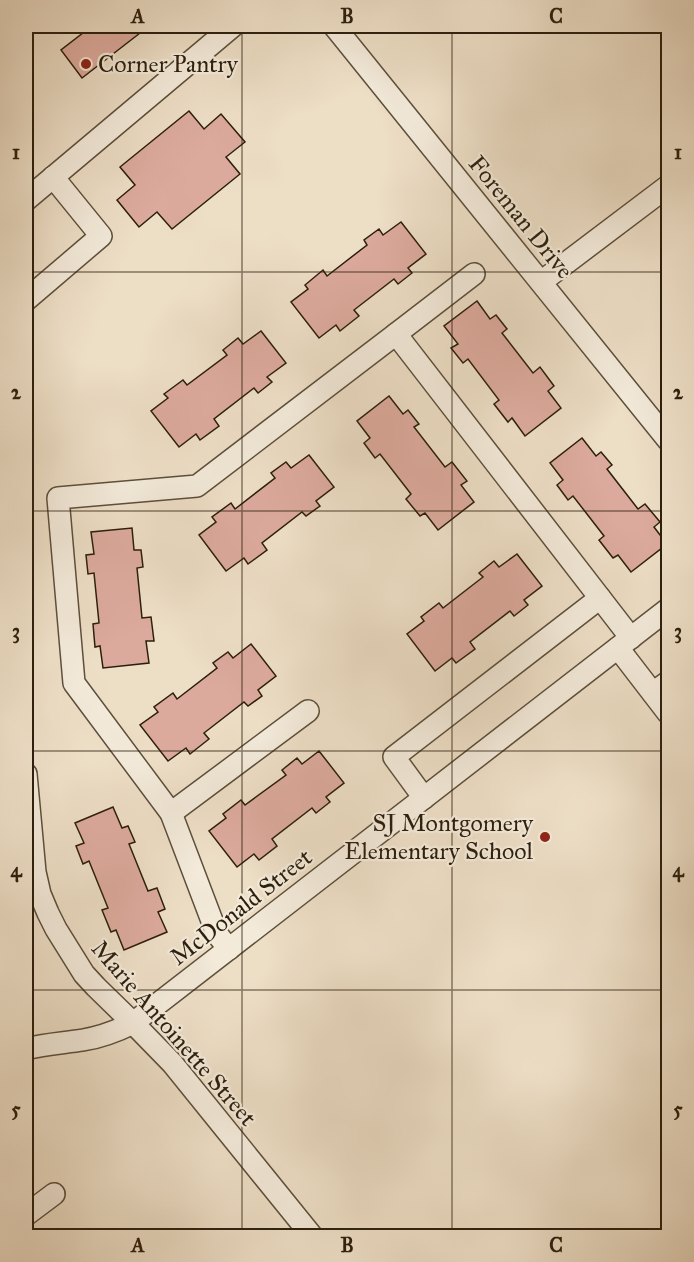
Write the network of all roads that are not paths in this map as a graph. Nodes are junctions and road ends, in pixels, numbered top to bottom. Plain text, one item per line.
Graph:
1 (233, 26) edge
2 (334, 26) edge
3 (53, 177) junction
4 (669, 186) edge
5 (26, 200) edge
6 (474, 274) dead end
7 (541, 282) junction
8 (26, 300) edge
9 (396, 334) junction
10 (669, 440) edge
11 (600, 598) junction
12 (669, 609) edge
13 (624, 643) junction
14 (661, 688) edge
15 (309, 711) dead end
16 (669, 713) edge
17 (26, 774) edge
18 (424, 798) junction
19 (171, 813) junction
20 (30, 859) edge
21 (229, 949) junction
22 (133, 1023) junction
23 (26, 1049) edge
24 (54, 1194) dead end
25 (26, 1215) edge
26 (301, 1233) edge

1 - 3 street
2 - 7 street, Foreman Drive
3 - 5 street
3 - 8 street
4 - 7 street
6 - 9 street
7 - 10 street, Foreman Drive
9 - 11 street
9 - 19 street
11 - 13 street
11 - 18 street
12 - 13 street, McDonald Street
13 - 14 street
13 - 18 street, McDonald Street
14 - 16 street
15 - 19 street
17 - 20 street, Marie Antoinette Street
18 - 21 street, McDonald Street
19 - 21 street
20 - 22 street, Marie Antoinette Street
21 - 22 street, McDonald Street
22 - 23 street, McDonald Street
22 - 26 street, Marie Antoinette Street
24 - 25 street

